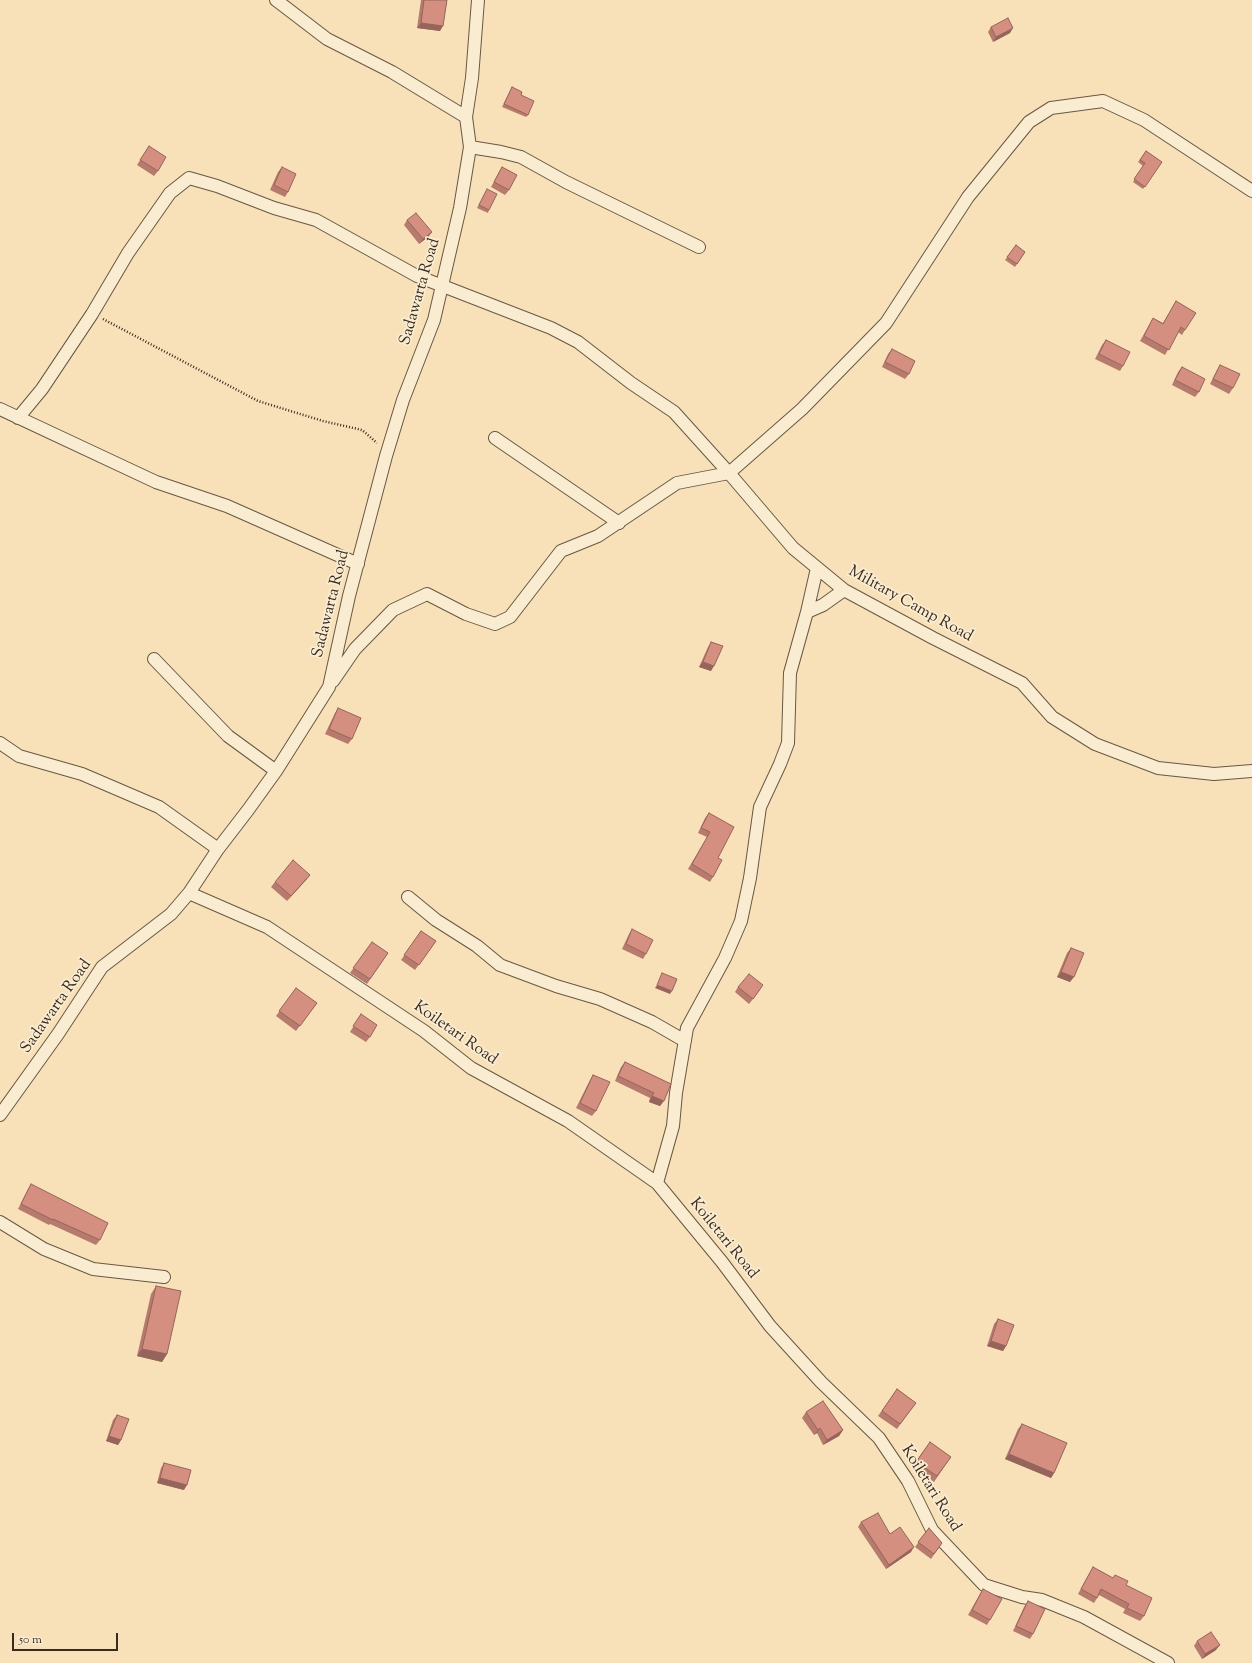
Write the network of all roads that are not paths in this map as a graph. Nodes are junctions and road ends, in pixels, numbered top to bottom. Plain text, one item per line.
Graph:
1 (276, 0) edge
2 (478, 0) edge
3 (466, 117) junction
4 (470, 147) junction
5 (1252, 191) edge
6 (699, 247) dead end
7 (442, 286) junction
8 (0, 409) edge
9 (18, 418) junction
10 (495, 438) dead end
11 (729, 473) junction
12 (619, 522) junction
13 (358, 564) junction
14 (817, 568) junction
15 (844, 590) junction
16 (807, 612) junction
17 (154, 659) dead end
18 (328, 687) junction
19 (0, 743) edge
20 (276, 771) junction
21 (1252, 771) edge
22 (218, 849) junction
23 (189, 893) junction
24 (408, 897) dead end
25 (686, 1041) junction
26 (0, 1115) edge
27 (657, 1183) junction
28 (0, 1222) edge
29 (164, 1277) dead end
30 (1168, 1663) edge

1 - 3 street
2 - 3 street, Sadawarta Road
3 - 4 street, Sadawarta Road
4 - 6 street
4 - 7 street, Sadawarta Road
5 - 11 street
7 - 9 street, Military Camp Road
7 - 11 street, Military Camp Road
7 - 13 street, Sadawarta Road
8 - 9 street
9 - 13 street
10 - 12 street
11 - 12 street
11 - 14 street, Military Camp Road
12 - 18 street
13 - 18 street, Sadawarta Road
14 - 15 street, Military Camp Road
14 - 16 street
15 - 16 street
15 - 21 street, Military Camp Road
16 - 25 street
17 - 20 street
18 - 20 street, Sadawarta Road
19 - 22 street
20 - 22 street, Sadawarta Road
22 - 23 street, Sadawarta Road
23 - 26 street, Sadawarta Road
23 - 27 street, Koiletari Road
24 - 25 street
25 - 27 street
27 - 30 street, Koiletari Road
28 - 29 street

